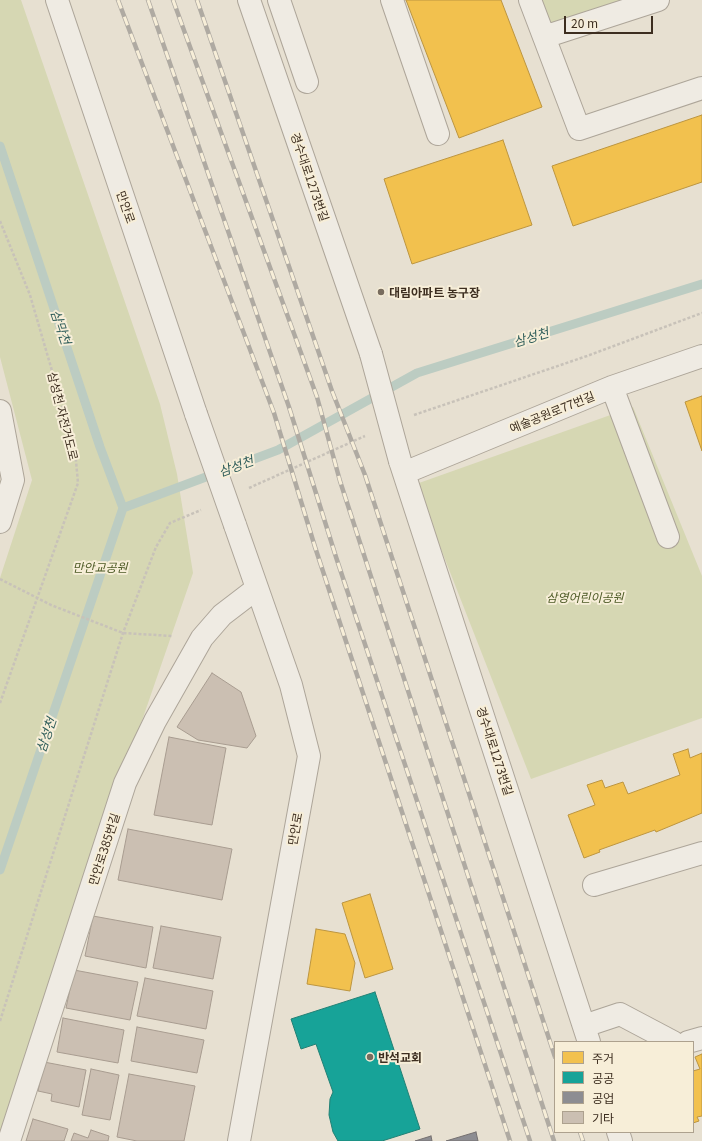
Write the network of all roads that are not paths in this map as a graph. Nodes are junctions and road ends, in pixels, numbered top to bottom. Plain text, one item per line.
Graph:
1 (57, 0) edge
2 (249, 0) edge
3 (279, 0) edge
4 (392, 0) edge
5 (530, 0) edge
6 (658, 0) edge
7 (544, 36) junction
8 (307, 82) dead end
9 (702, 88) edge
10 (438, 134) dead end
11 (702, 356) edge
12 (612, 387) junction
13 (0, 411) edge
14 (402, 467) junction
15 (0, 522) edge
16 (668, 537) dead end
17 (256, 589) junction
18 (702, 853) edge
19 (594, 885) dead end
20 (587, 1034) edge
21 (702, 1038) edge
22 (671, 1041) edge
23 (692, 1041) edge
24 (9, 1141) edge
25 (239, 1141) edge

1 - 17 street, 만안로, bridge
2 - 14 street, 경수대로1273번길, bridge
3 - 8 street
4 - 10 street
5 - 7 street
6 - 7 street
7 - 9 street
11 - 12 street, 예술공원로77번길
12 - 14 street, 예술공원로77번길
12 - 16 street
13 - 15 street
14 - 20 street, 경수대로1273번길
17 - 24 street, 만안로385번길
17 - 25 street, 만안로
18 - 19 street
20 - 22 street
21 - 23 street

